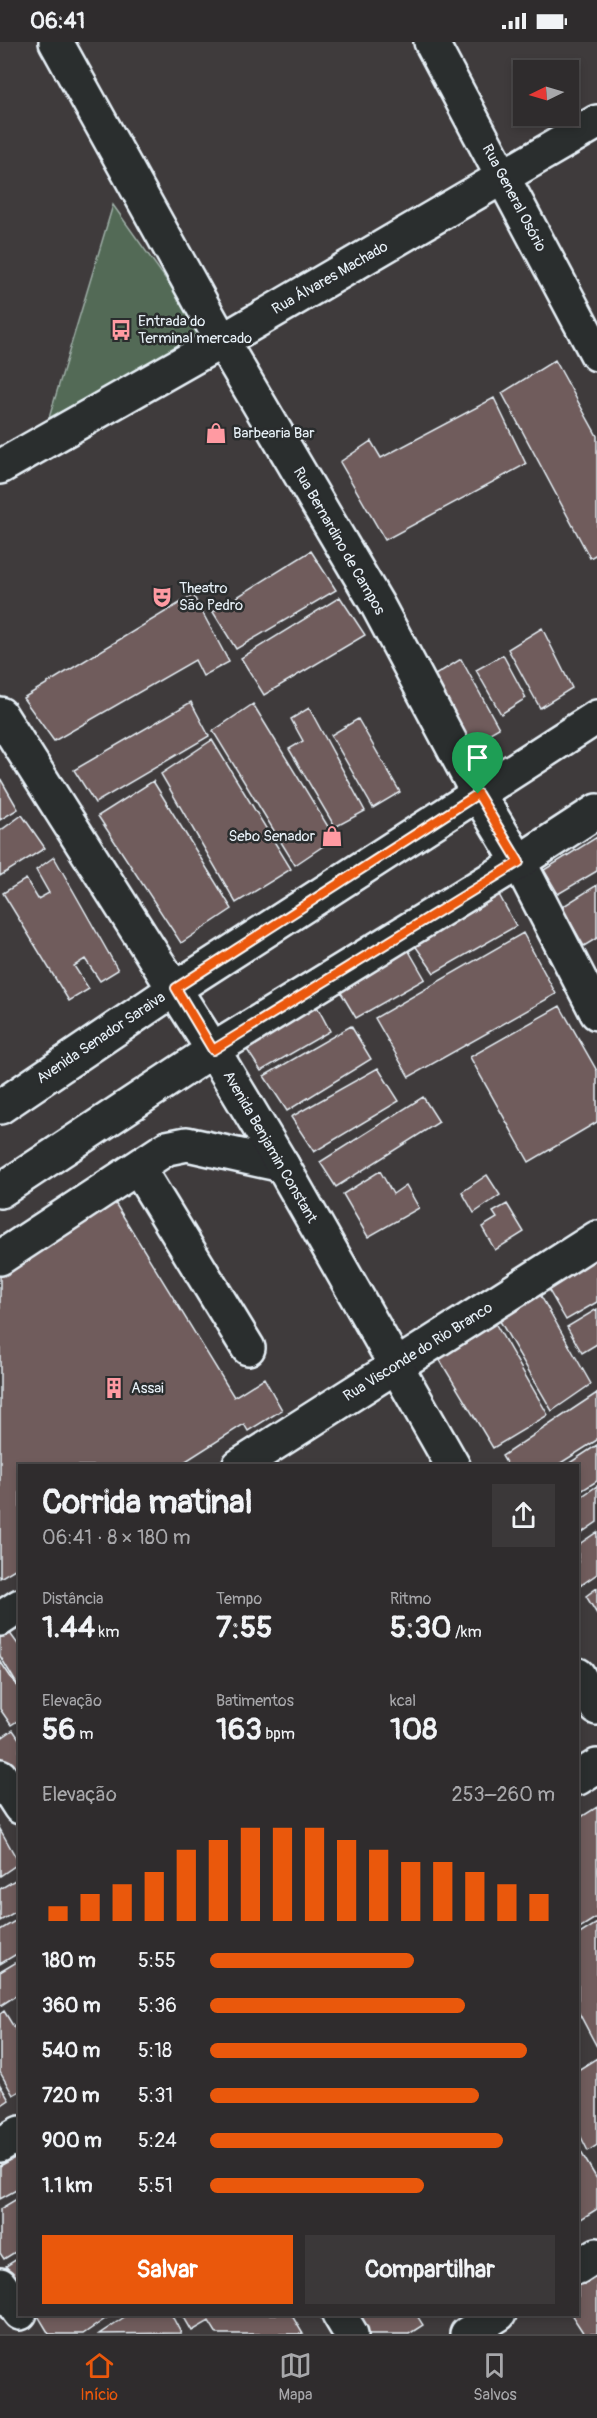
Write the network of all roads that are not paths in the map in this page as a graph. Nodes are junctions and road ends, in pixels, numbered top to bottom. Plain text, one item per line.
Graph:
1 (56, 42) edge
2 (431, 42) edge
3 (597, 122) edge
4 (503, 176) junction
5 (222, 341) junction
6 (597, 354) edge
7 (0, 467) edge
8 (0, 714) edge
9 (597, 717) edge
10 (478, 794) junction
11 (597, 811) edge
12 (519, 862) junction
13 (176, 988) junction
14 (597, 1013) edge
15 (213, 1050) junction
16 (0, 1107) edge
17 (282, 1165) junction
18 (138, 1168) junction
19 (0, 1191) edge
20 (597, 1238) edge
21 (0, 1258) edge
22 (248, 1347) dead end
23 (395, 1366) junction
24 (242, 1464) edge
25 (452, 1464) edge
26 (18, 1607) edge
27 (0, 1618) edge
28 (579, 1677) edge
29 (597, 1708) edge
30 (597, 1766) edge
31 (0, 1776) edge
32 (579, 1777) edge
33 (18, 1804) edge
34 (18, 2134) edge
35 (0, 2145) edge
36 (597, 2255) edge
37 (579, 2266) edge
38 (0, 2285) edge
39 (18, 2311) edge
40 (21, 2316) edge
41 (340, 2316) edge
42 (496, 2316) edge
43 (34, 2334) edge
44 (351, 2334) edge
45 (467, 2334) edge

1 - 5 street, Rua Bernardino de Campos
2 - 4 street, Rua General Osório
3 - 4 street, Rua Álvares Machado
4 - 5 street, Rua Álvares Machado
4 - 6 street, Rua General Osório
5 - 7 street, Rua Álvares Machado
5 - 10 street, Rua Bernardino de Campos
8 - 13 street, Avenida Benjamin Constant
9 - 10 street, Avenida Senador Saraiva
10 - 12 street, Rua Bernardino de Campos
10 - 13 street, Avenida Senador Saraiva
11 - 12 street
12 - 14 street, Rua Bernardino de Campos
12 - 15 street
13 - 15 street, Avenida Benjamin Constant
13 - 16 street, Avenida Senador Saraiva
15 - 17 street, Avenida Benjamin Constant
15 - 19 street
17 - 18 street
17 - 23 street, Avenida Benjamin Constant
18 - 21 street
18 - 22 street
20 - 23 street, Rua Visconde do Rio Branco
23 - 24 street, Rua Visconde do Rio Branco
23 - 25 street, Avenida Benjamin Constant
26 - 27 street
28 - 29 street
30 - 32 street
31 - 33 street
34 - 35 street
36 - 37 street
38 - 39 street
40 - 43 street
41 - 44 street
42 - 45 street

